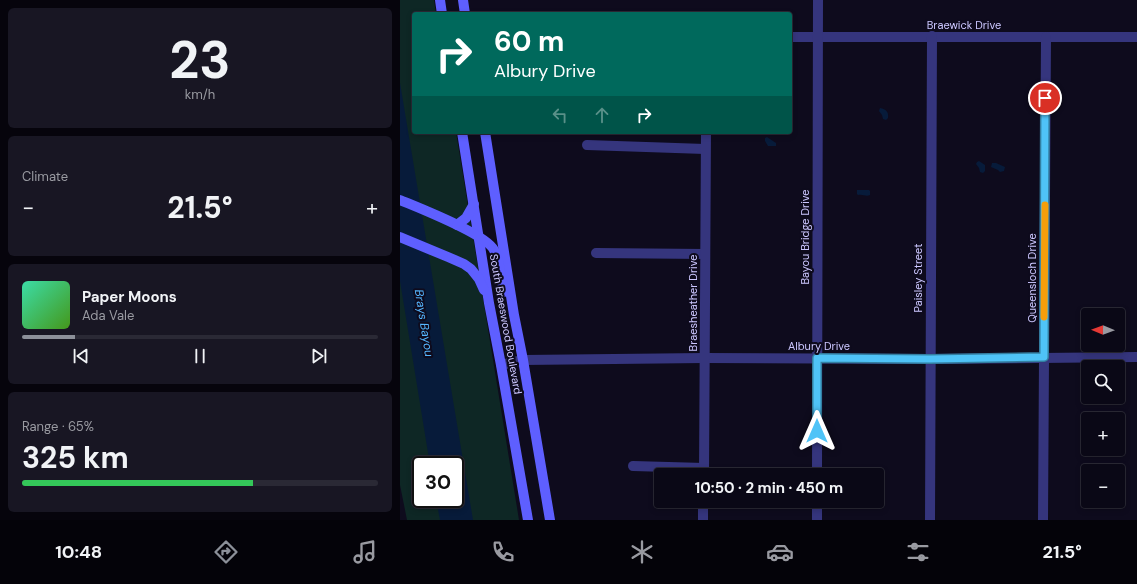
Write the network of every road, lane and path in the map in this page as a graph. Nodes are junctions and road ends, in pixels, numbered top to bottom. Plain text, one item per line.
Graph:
1 (440, 0) edge
2 (463, 0) edge
3 (818, 0) edge
4 (442, 12) edge
5 (465, 12) edge
6 (932, 36) junction
7 (1046, 36) junction
8 (792, 37) edge
9 (818, 37) junction
10 (1137, 37) edge
11 (462, 134) edge
12 (485, 134) edge
13 (706, 134) edge
14 (587, 146) dead end
15 (705, 149) junction
16 (400, 200) edge
17 (474, 204) junction
18 (457, 225) junction
19 (400, 236) edge
20 (479, 238) junction
21 (596, 253) dead end
22 (705, 254) junction
23 (489, 302) junction
24 (514, 315) junction
25 (1044, 357) junction
26 (704, 358) junction
27 (817, 358) junction
28 (1137, 358) edge
29 (930, 359) junction
30 (523, 360) junction
31 (501, 364) junction
32 (633, 466) dead end
33 (661, 468) edge
34 (704, 468) edge
35 (817, 468) edge
36 (704, 508) edge
37 (817, 508) edge
38 (528, 520) edge
39 (550, 520) edge
40 (703, 520) edge
41 (816, 520) edge
42 (930, 520) edge
43 (1043, 520) edge

1 - 4 main road
2 - 5 main road
3 - 9 street, Bayou Bridge Drive
6 - 7 street, Braewick Drive
6 - 9 street, Braewick Drive
6 - 29 street, Paisley Street
7 - 10 street, Braewick Drive
7 - 25 street, Queensloch Drive
8 - 9 street, Braewick Drive
9 - 27 street, Bayou Bridge Drive
11 - 17 main road, South Braeswood Boulevard
12 - 24 main road, South Braeswood Boulevard
13 - 15 street, Braesheather Drive
14 - 15 street
15 - 22 street, Braesheather Drive
16 - 18 main road
17 - 18 main road
17 - 20 main road, South Braeswood Boulevard
18 - 20 main road
19 - 23 main road
20 - 23 main road, South Braeswood Boulevard
20 - 24 main road
21 - 22 street
22 - 26 street, Braesheather Drive
23 - 31 main road, South Braeswood Boulevard
24 - 30 main road, South Braeswood Boulevard
25 - 28 street, Albury Drive
25 - 29 street, Albury Drive
25 - 43 street, Queensloch Drive
26 - 27 street, Albury Drive
26 - 30 street, Albury Drive
26 - 34 street, Braesheather Drive
27 - 29 street, Albury Drive
27 - 35 street, Bayou Bridge Drive
29 - 42 street, Paisley Street
30 - 31 street, Albury Drive
30 - 39 main road, South Braeswood Boulevard
31 - 38 main road, South Braeswood Boulevard
32 - 33 street
36 - 40 street
37 - 41 street

